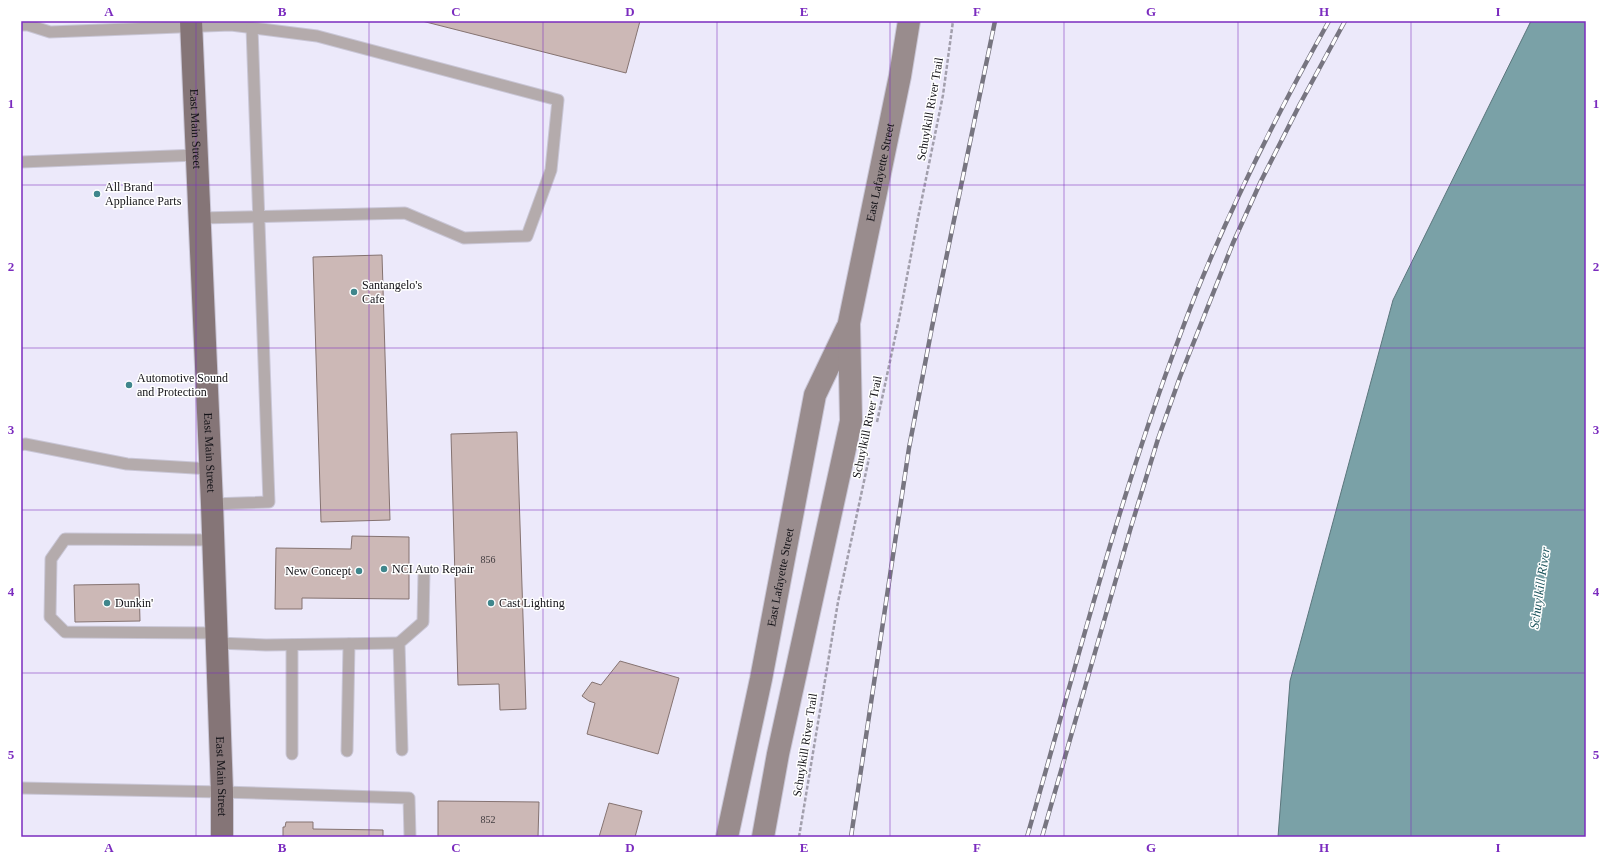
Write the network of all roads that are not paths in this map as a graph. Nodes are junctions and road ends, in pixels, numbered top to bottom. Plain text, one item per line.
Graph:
1 (909, 21) edge
2 (191, 24) edge
3 (21, 25) edge
4 (252, 28) junction
5 (197, 155) junction
6 (21, 162) edge
7 (259, 216) junction
8 (200, 218) junction
9 (849, 324) junction
10 (21, 445) edge
11 (211, 469) junction
12 (212, 504) junction
13 (214, 540) junction
14 (424, 572) dead end
15 (217, 638) junction
16 (399, 643) junction
17 (292, 644) junction
18 (349, 644) junction
19 (402, 750) dead end
20 (347, 751) dead end
21 (292, 754) dead end
22 (21, 788) edge
23 (222, 792) junction
24 (222, 837) edge
25 (410, 837) edge
26 (727, 837) edge
27 (763, 837) edge

1 - 9 street, East Lafayette Street
2 - 3 lane
2 - 4 lane
2 - 5 main road, East Main Street
4 - 7 lane
4 - 7 lane
5 - 6 lane
5 - 8 main road, East Main Street
7 - 8 lane
7 - 12 lane
8 - 11 main road, East Main Street
9 - 26 street, East Lafayette Street
9 - 27 street, East Lafayette Street
10 - 11 lane
11 - 12 main road, East Main Street
12 - 13 main road, East Main Street
13 - 15 main road, East Main Street
13 - 15 lane
14 - 16 lane
15 - 17 lane
15 - 23 main road, East Main Street
16 - 18 lane
16 - 19 lane
17 - 18 lane
17 - 21 lane
18 - 20 lane
22 - 23 lane
23 - 24 main road, East Main Street
23 - 25 lane

